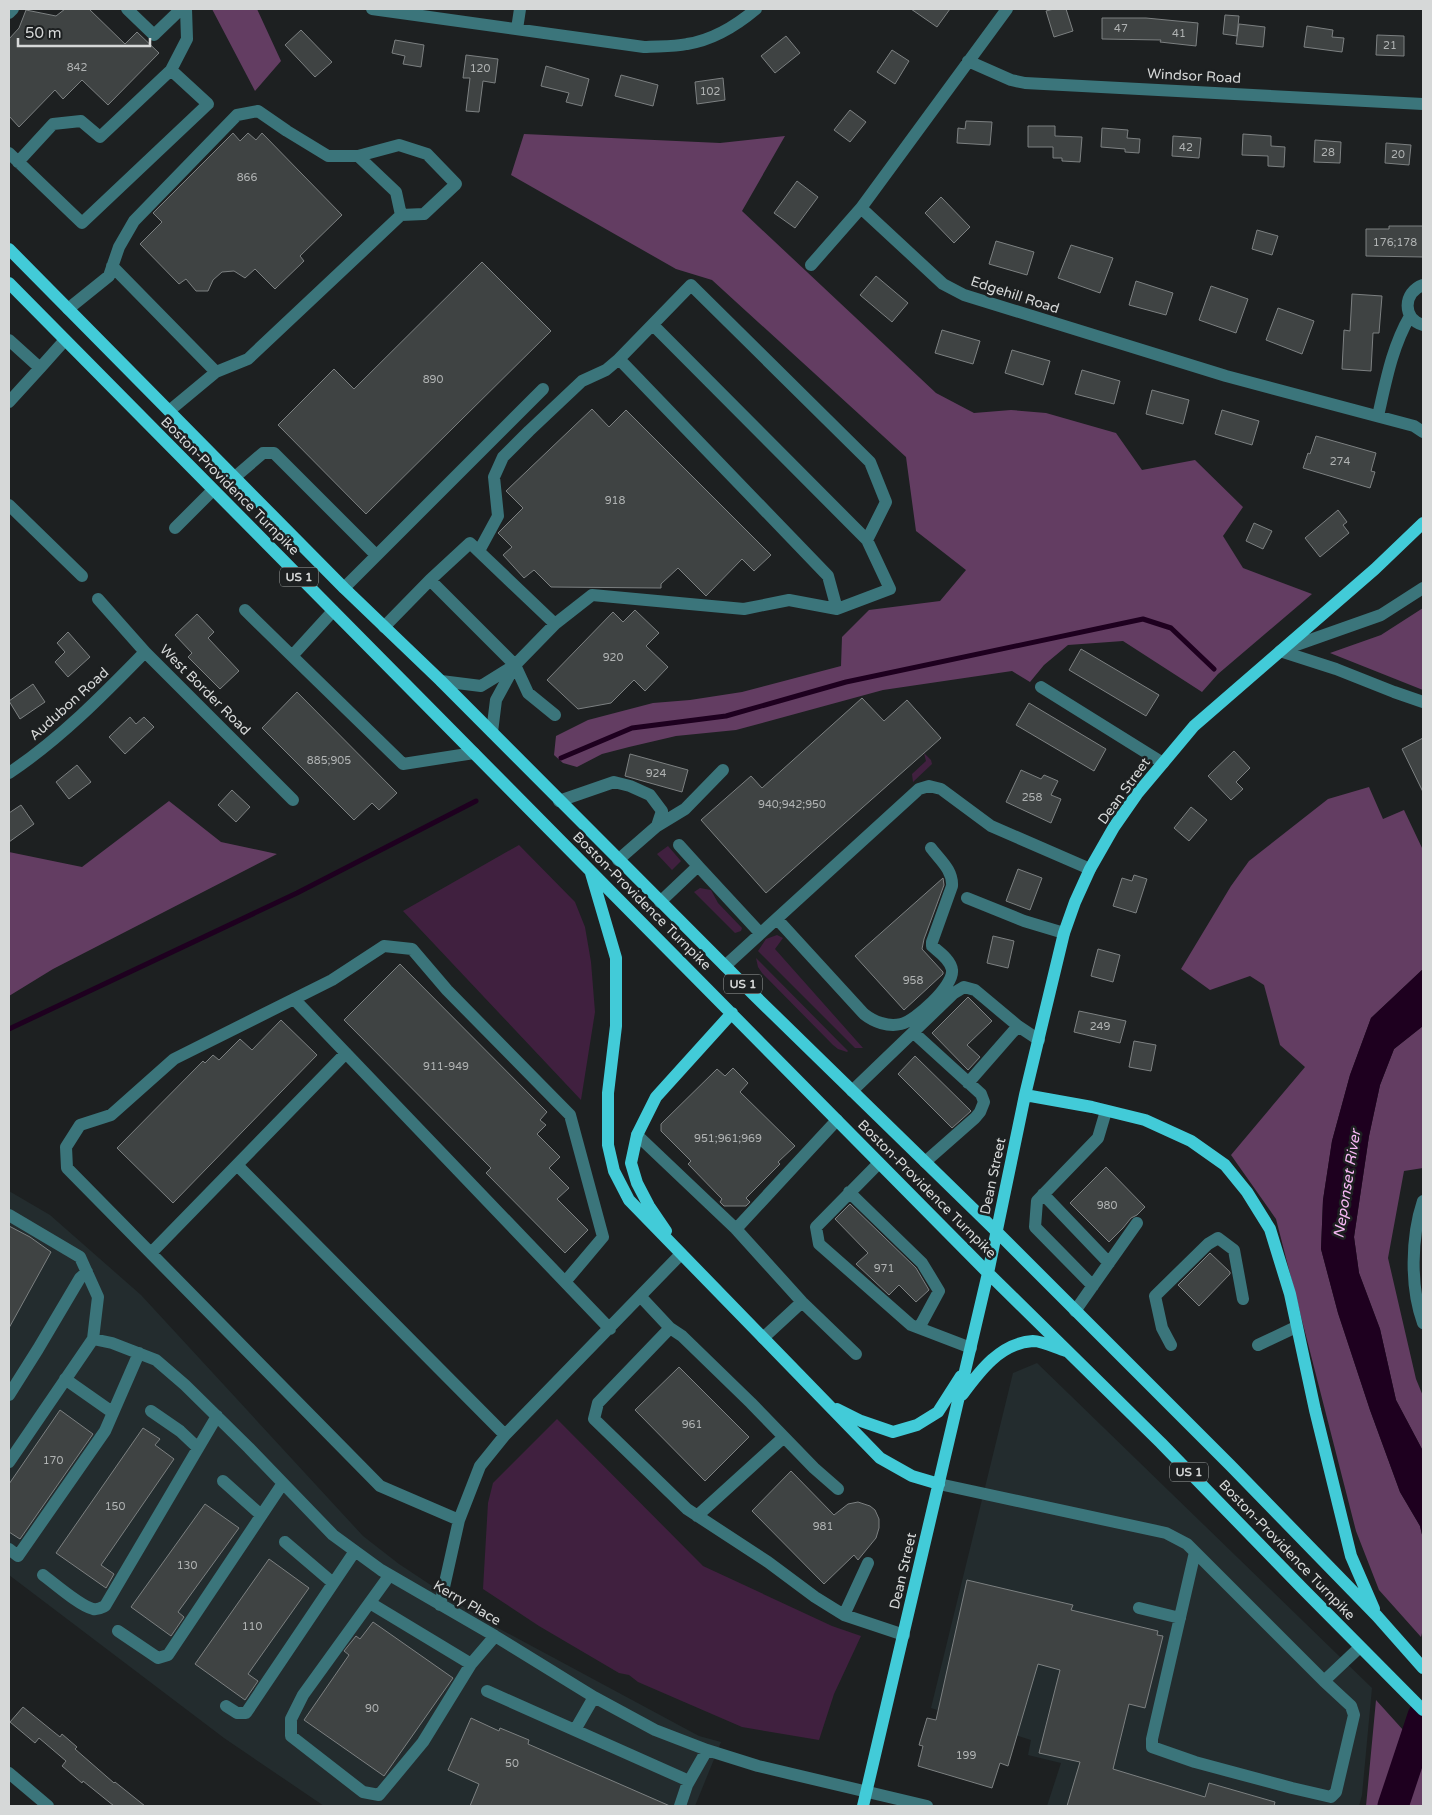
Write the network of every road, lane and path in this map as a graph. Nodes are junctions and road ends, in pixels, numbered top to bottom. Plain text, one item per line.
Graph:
1 (13, 9) edge
2 (127, 9) edge
3 (182, 9) edge
4 (186, 9) edge
5 (372, 9) edge
6 (520, 9) edge
7 (756, 9) edge
8 (1007, 9) edge
9 (9, 13) edge
10 (517, 29) junction
11 (968, 61) junction
12 (171, 70) junction
13 (1423, 104) edge
14 (358, 156) junction
15 (13, 157) edge
16 (861, 208) junction
17 (401, 215) junction
18 (9, 249) edge
19 (811, 265) dead end
20 (112, 266) junction
21 (9, 283) edge
22 (1423, 285) edge
23 (68, 309) junction
24 (1410, 316) junction
25 (653, 325) junction
26 (1423, 325) edge
27 (9, 340) edge
28 (64, 340) junction
29 (619, 359) junction
30 (40, 368) junction
31 (216, 372) junction
32 (544, 389) dead end
33 (9, 402) edge
34 (169, 411) junction
35 (1378, 416) junction
36 (1423, 432) edge
37 (235, 477) junction
38 (213, 490) junction
39 (9, 506) edge
40 (1423, 523) edge
41 (174, 528) dead end
42 (867, 540) junction
43 (479, 552) junction
44 (376, 555) junction
45 (82, 576) dead end
46 (430, 580) junction
47 (344, 588) junction
48 (1423, 588) edge
49 (98, 599) dead end
50 (837, 609) junction
51 (245, 610) dead end
52 (333, 611) junction
53 (555, 624) junction
54 (384, 627) junction
55 (1280, 651) junction
56 (145, 652) junction
57 (292, 656) junction
58 (515, 665) junction
59 (441, 681) junction
60 (1041, 687) dead end
61 (1423, 702) edge
62 (555, 715) dead end
63 (492, 732) junction
64 (474, 753) junction
65 (1163, 763) junction
66 (724, 770) dead end
67 (9, 773) edge
68 (293, 800) dead end
69 (559, 801) junction
70 (657, 826) junction
71 (679, 845) dead end
72 (930, 848) dead end
73 (618, 860) junction
74 (698, 866) junction
75 (1090, 869) junction
76 (590, 870) junction
77 (967, 898) dead end
78 (660, 902) junction
79 (777, 919) junction
80 (760, 933) junction
81 (1064, 933) junction
82 (725, 966) junction
83 (294, 999) junction
84 (732, 1013) junction
85 (1018, 1026) junction
86 (914, 1033) junction
87 (1039, 1040) junction
88 (346, 1053) junction
89 (968, 1084) junction
90 (852, 1091) junction
91 (1025, 1095) junction
92 (1106, 1111) junction
93 (837, 1120) junction
94 (637, 1135) junction
95 (879, 1162) junction
96 (925, 1162) junction
97 (237, 1165) junction
98 (850, 1192) junction
99 (1043, 1194) junction
100 (1423, 1201) edge
101 (9, 1215) edge
102 (1137, 1223) dead end
103 (736, 1229) junction
104 (997, 1232) junction
105 (151, 1254) junction
106 (681, 1254) junction
107 (1109, 1263) junction
108 (87, 1272) junction
109 (988, 1273) junction
110 (565, 1282) junction
111 (1093, 1286) junction
112 (641, 1297) junction
113 (1244, 1299) dead end
114 (802, 1302) junction
115 (1075, 1311) junction
116 (1423, 1323) edge
117 (1296, 1327) junction
118 (670, 1328) junction
119 (919, 1328) junction
120 (610, 1329) junction
121 (764, 1338) junction
122 (93, 1339) junction
123 (1171, 1345) dead end
124 (1258, 1345) dead end
125 (971, 1348) junction
126 (1068, 1352) junction
127 (139, 1353) junction
128 (856, 1354) dead end
129 (965, 1370) junction
130 (65, 1379) junction
131 (9, 1396) edge
132 (959, 1400) junction
133 (828, 1405) junction
134 (150, 1411) dead end
135 (112, 1412) junction
136 (217, 1416) junction
137 (505, 1435) junction
138 (784, 1437) junction
139 (198, 1448) junction
140 (9, 1462) edge
141 (223, 1481) dead end
142 (283, 1483) junction
143 (939, 1484) junction
144 (838, 1489) dead end
145 (261, 1516) junction
146 (698, 1516) junction
147 (458, 1520) junction
148 (285, 1542) dead end
149 (9, 1549) edge
150 (355, 1551) junction
151 (1195, 1552) junction
152 (868, 1563) dead end
153 (43, 1575) dead end
154 (389, 1576) junction
155 (333, 1584) junction
156 (370, 1603) junction
157 (440, 1605) junction
158 (1139, 1608) dead end
159 (844, 1615) junction
160 (1377, 1616) junction
161 (1180, 1618) junction
162 (118, 1631) dead end
163 (904, 1635) junction
164 (495, 1636) junction
165 (1360, 1647) junction
166 (471, 1664) junction
167 (1420, 1665) edge
168 (1324, 1681) junction
169 (487, 1692) dead end
170 (594, 1697) junction
171 (226, 1706) dead end
172 (1423, 1710) edge
173 (575, 1730) junction
174 (707, 1750) junction
175 (9, 1773) edge
176 (689, 1781) junction
177 (867, 1792) junction
178 (48, 1806) edge
179 (680, 1806) edge
180 (863, 1806) edge
181 (928, 1806) edge

1 - 9 street
2 - 3 street
4 - 12 street
5 - 10 street
6 - 10 street
7 - 10 street
8 - 11 street
11 - 13 street, Windsor Road
11 - 16 street
12 - 15 street
12 - 15 street
14 - 17 street
14 - 17 street
14 - 20 street
16 - 19 street
16 - 35 street, Edgehill Road
17 - 31 street
18 - 23 main road, Boston-Providence Turnpike / US 1
20 - 23 street
20 - 31 street
21 - 28 main road, Boston-Providence Turnpike / US 1
22 - 24 street
23 - 34 main road, Boston-Providence Turnpike / US 1
24 - 26 street
24 - 35 street
25 - 29 street
25 - 42 street
25 - 42 street
27 - 30 street
28 - 30 street
28 - 38 main road, Boston-Providence Turnpike / US 1
29 - 43 street
29 - 50 street
30 - 33 street
31 - 34 street
32 - 44 street
34 - 37 main road, Boston-Providence Turnpike / US 1
35 - 36 street, Edgehill Road
37 - 44 street
37 - 47 main road, Boston-Providence Turnpike / US 1
38 - 41 street
38 - 52 main road, Boston-Providence Turnpike / US 1
39 - 45 street
40 - 55 main road, Dean Street
42 - 50 street
43 - 46 street
43 - 53 street
44 - 47 street
46 - 54 street
46 - 58 street
47 - 54 main road, Boston-Providence Turnpike / US 1
48 - 55 street, Dean Street
49 - 56 street, West Border Road
50 - 53 street
51 - 57 street
52 - 57 street
52 - 64 main road, Boston-Providence Turnpike / US 1
53 - 58 street
54 - 59 main road, Boston-Providence Turnpike / US 1
55 - 61 street
55 - 65 main road, Dean Street
56 - 67 street, Audubon Road
56 - 68 street, West Border Road
57 - 64 street
58 - 59 street
58 - 62 street
58 - 63 street
59 - 63 main road, Boston-Providence Turnpike / US 1
60 - 65 street
63 - 69 main road, Boston-Providence Turnpike / US 1
64 - 76 main road, Boston-Providence Turnpike / US 1
65 - 75 main road, Dean Street
66 - 70 street
69 - 70 street
69 - 73 main road, Boston-Providence Turnpike / US 1
70 - 73 street
71 - 74 street
72 - 79 street
73 - 78 main road, Boston-Providence Turnpike / US 1
74 - 78 street
74 - 80 street
75 - 79 street
75 - 81 main road, Dean Street
76 - 84 main road, Boston-Providence Turnpike / US 1
76 - 106 main road
77 - 81 street
78 - 82 main road, Boston-Providence Turnpike / US 1
79 - 80 street
80 - 82 street
81 - 87 main road, Dean Street
82 - 90 main road, Boston-Providence Turnpike / US 1
83 - 88 street
83 - 105 street
83 - 110 street
84 - 93 main road, Boston-Providence Turnpike / US 1
84 - 94 main road
85 - 86 street
85 - 87 street
85 - 89 street
86 - 89 street
86 - 90 street
87 - 91 main road, Dean Street
88 - 97 street
88 - 110 street
89 - 96 street
90 - 96 main road, Boston-Providence Turnpike / US 1
91 - 92 main road
91 - 104 main road, Dean Street
92 - 99 street
92 - 117 main road
93 - 95 main road, Boston-Providence Turnpike / US 1
93 - 103 street
94 - 103 street
94 - 106 main road
95 - 98 street
95 - 109 main road, Boston-Providence Turnpike / US 1
96 - 104 main road, Boston-Providence Turnpike / US 1
97 - 105 street
97 - 137 street
98 - 119 street
98 - 119 street
99 - 107 street
99 - 111 street
100 - 116 street
101 - 108 street
102 - 107 street
103 - 114 street
104 - 109 main road, Dean Street
104 - 115 main road, Boston-Providence Turnpike / US 1
105 - 147 street
106 - 112 street
106 - 121 main road
107 - 111 street
108 - 122 street
108 - 131 street
109 - 125 main road, Dean Street
109 - 126 main road, Boston-Providence Turnpike / US 1
110 - 120 street
111 - 115 street
112 - 118 street
112 - 120 street
113 - 123 street
114 - 121 street
114 - 128 street
115 - 160 main road, Boston-Providence Turnpike / US 1
117 - 124 street
117 - 160 main road
118 - 138 street
118 - 146 street
119 - 125 street
120 - 137 street
121 - 133 main road
122 - 127 street, Kerry Place
122 - 130 street
125 - 129 main road, Dean Street
126 - 132 main road
126 - 165 main road, Boston-Providence Turnpike / US 1
127 - 135 street
127 - 136 street, Kerry Place
129 - 132 main road, Dean Street
129 - 133 main road
130 - 135 street
130 - 140 street
132 - 143 main road, Dean Street
133 - 143 main road
134 - 139 street
135 - 149 street
136 - 139 street
136 - 142 street, Kerry Place
137 - 147 street
138 - 144 street
138 - 146 street
139 - 153 street
141 - 145 street
142 - 145 street
142 - 150 street, Kerry Place
143 - 151 street
143 - 163 main road, Dean Street
145 - 162 street
146 - 159 street
147 - 157 street
148 - 155 street
150 - 154 street, Kerry Place
150 - 155 street
151 - 161 street
151 - 168 street
152 - 159 street
154 - 156 street
154 - 157 street, Kerry Place
155 - 171 street
156 - 166 street
156 - 166 street
157 - 164 street, Kerry Place
158 - 161 street
159 - 163 street
160 - 167 main road, Boston-Providence Turnpike / US 1
161 - 168 street
163 - 177 main road, Dean Street
164 - 166 street
164 - 170 street, Kerry Place
165 - 168 street
165 - 172 main road, Boston-Providence Turnpike / US 1
169 - 173 street
170 - 173 street
170 - 174 street, Kerry Place
173 - 176 street
174 - 176 street
174 - 177 street, Kerry Place
175 - 178 street
176 - 179 street
177 - 180 main road, Dean Street
177 - 181 street, Kerry Place

